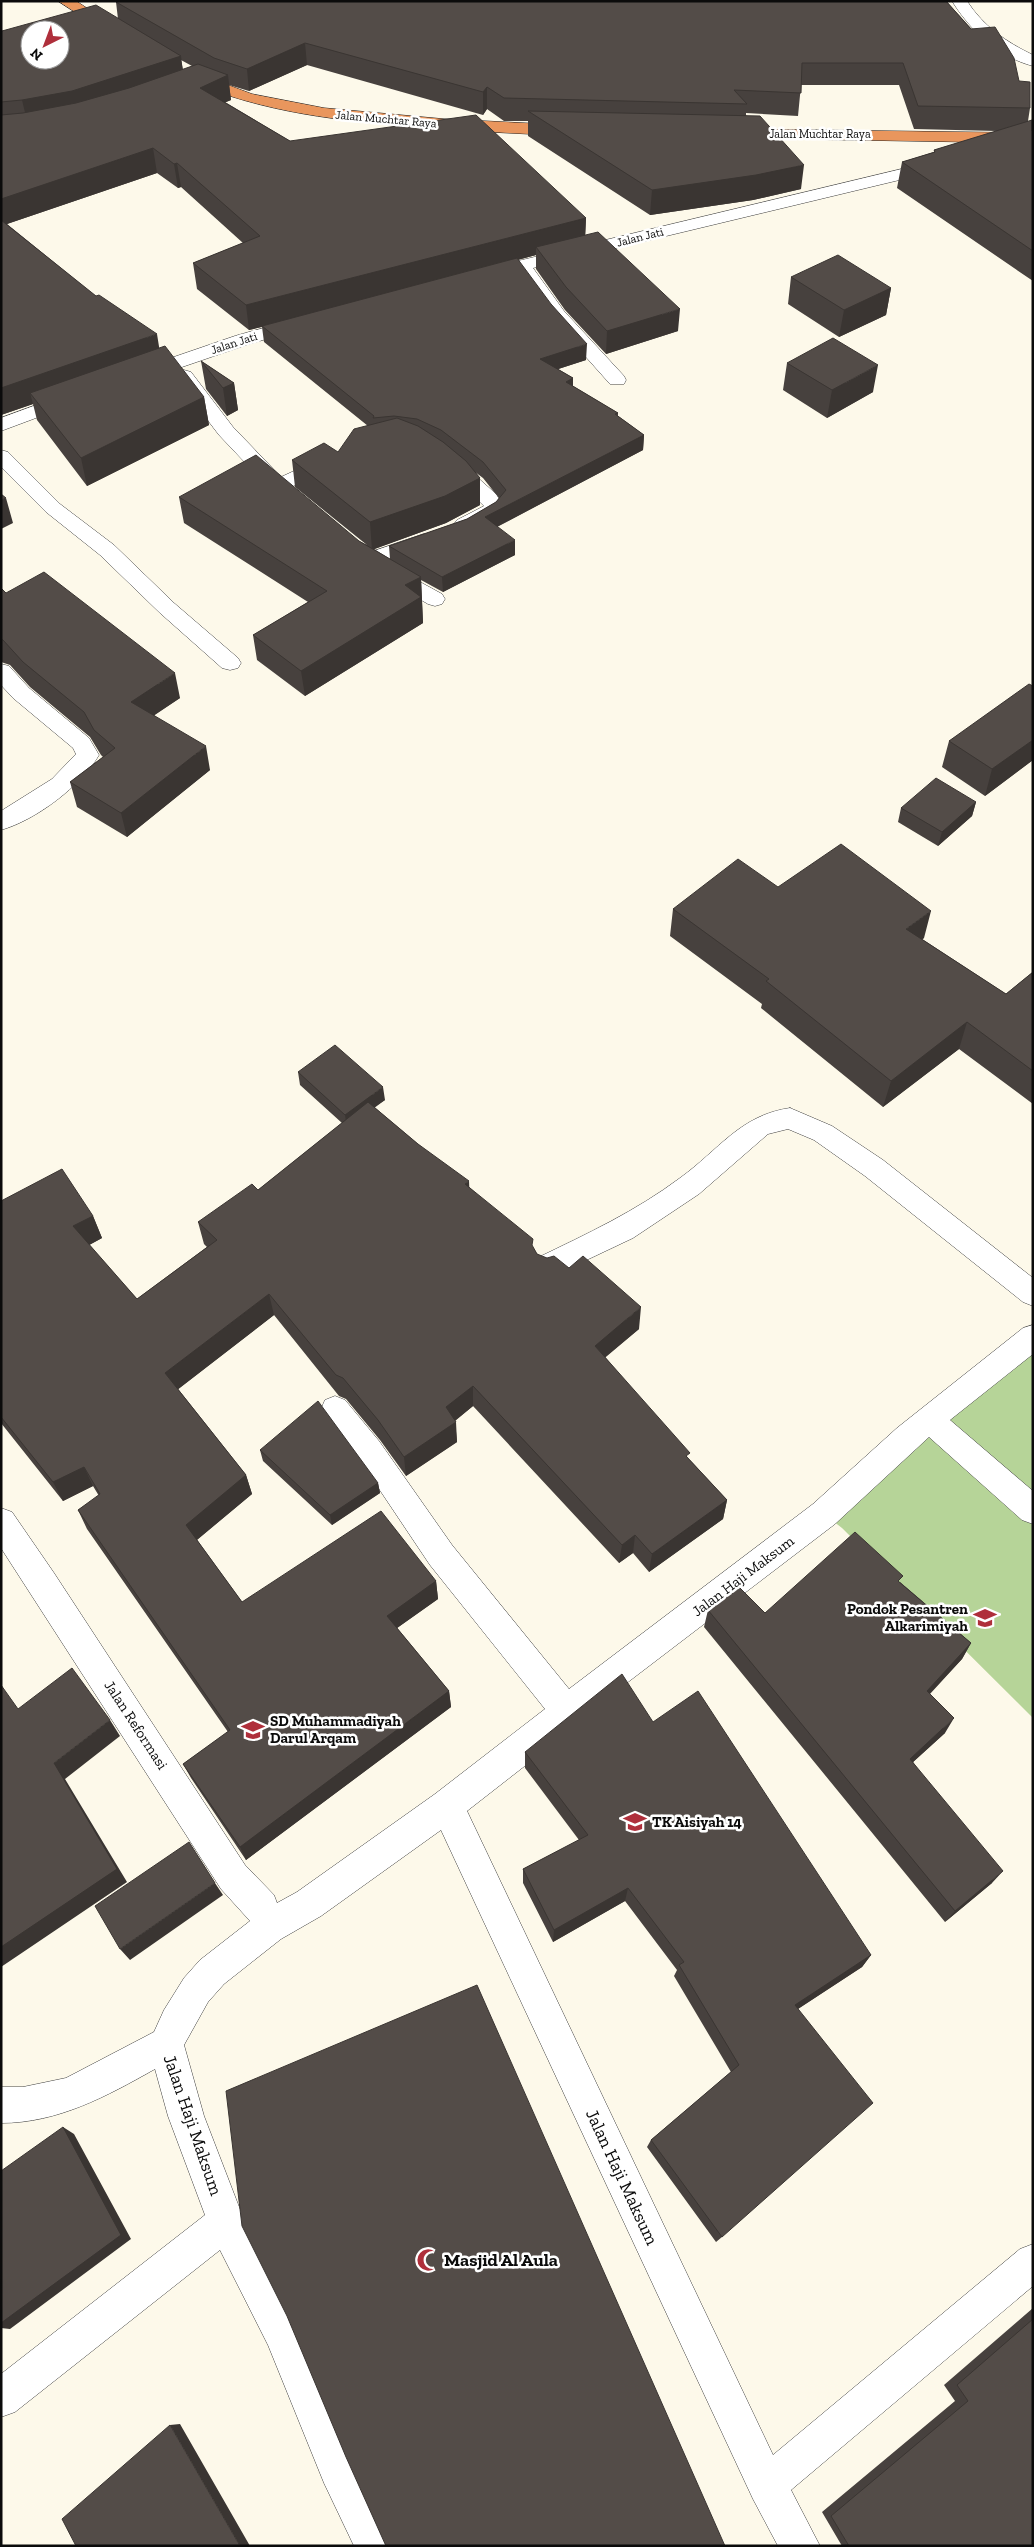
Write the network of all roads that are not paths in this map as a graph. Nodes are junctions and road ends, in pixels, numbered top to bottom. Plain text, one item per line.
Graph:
1 (65, 1) edge
2 (959, 1) edge
3 (128, 40) edge
4 (1033, 61) edge
5 (184, 80) edge
6 (203, 81) joint
7 (581, 130) edge
8 (720, 134) edge
9 (1029, 138) edge
10 (970, 155) edge
11 (951, 161) edge
12 (522, 265) junction
13 (466, 279) edge
14 (313, 320) edge
15 (174, 363) junction
16 (130, 378) edge
17 (616, 380) dead end
18 (86, 393) edge
19 (1, 425) edge
20 (349, 452) edge
21 (434, 452) edge
22 (1, 456) edge
23 (278, 486) junction
24 (298, 501) edge
25 (436, 599) dead end
26 (230, 663) dead end
27 (1, 671) edge
28 (1, 822) edge
29 (547, 1266) edge
30 (1033, 1294) edge
31 (1033, 1337) edge
32 (335, 1408) dead end
33 (930, 1420) junction
34 (1033, 1510) edge
35 (1, 1522) edge
36 (566, 1710) junction
37 (447, 1806) junction
38 (269, 1927) junction
39 (166, 2044) junction
40 (1, 2105) edge
41 (226, 2222) junction
42 (1033, 2262) edge
43 (1, 2398) edge
44 (767, 2485) junction
45 (375, 2546) edge
46 (800, 2546) edge

1 - 3 highway
2 - 4 street
5 - 6 street
6 - 7 highway, Jalan Muchtar Raya
8 - 9 highway, Jalan Muchtar Raya
9 - 10 street
11 - 12 street, Jalan Jati
12 - 13 street, Jalan Jati
12 - 17 street
14 - 15 street, Jalan Jati
15 - 16 street, Jalan Jati
15 - 23 street
18 - 19 street
20 - 23 street
21 - 25 street
22 - 26 street
23 - 24 street
27 - 28 street
29 - 30 street
31 - 33 street, Jalan Haji Maksum
32 - 36 street
33 - 34 street
33 - 36 street, Jalan Haji Maksum
35 - 38 street, Jalan Reformasi
36 - 37 street, Jalan Haji Maksum
37 - 38 street, Jalan Haji Maksum
37 - 44 street, Jalan Haji Maksum
38 - 39 street, Jalan Haji Maksum
39 - 40 street
39 - 41 street, Jalan Haji Maksum
41 - 43 street
41 - 45 street, Jalan Haji Maksum
42 - 44 street
44 - 46 street, Jalan Haji Maksum

